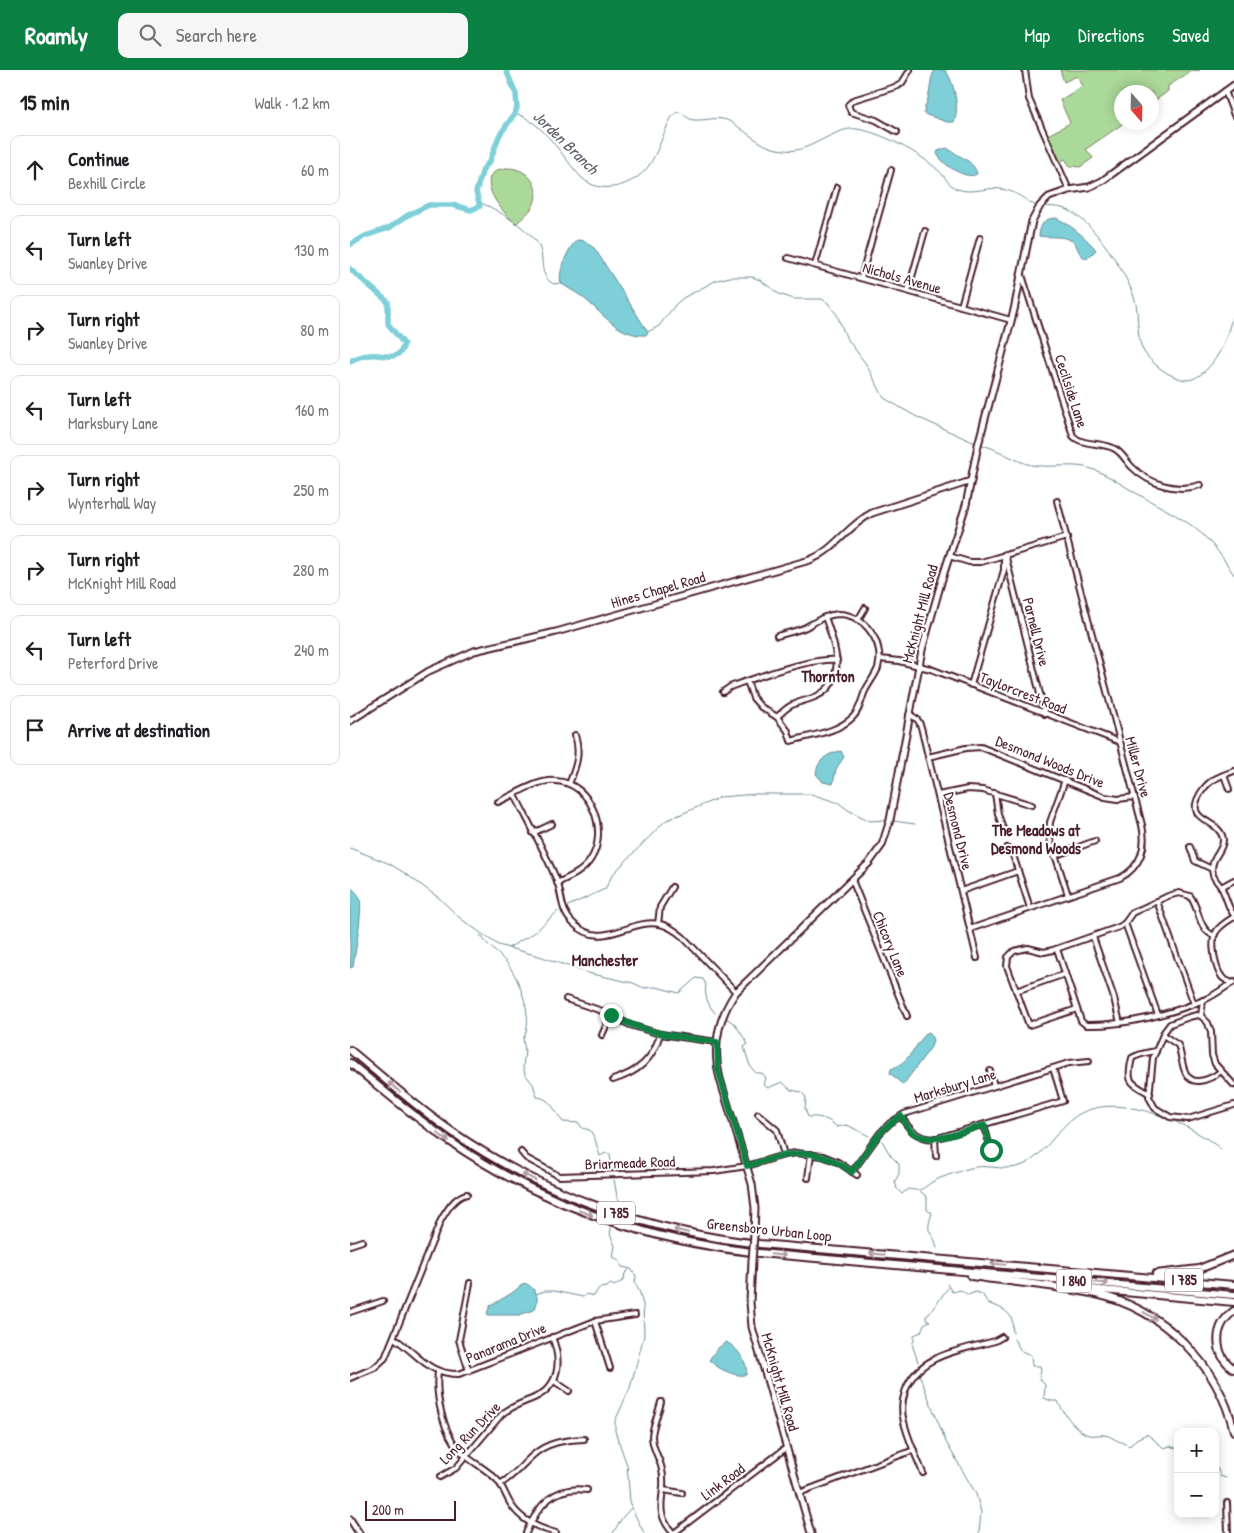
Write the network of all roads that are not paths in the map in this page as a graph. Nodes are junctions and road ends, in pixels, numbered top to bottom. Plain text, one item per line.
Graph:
1 (910, 70) edge
2 (1025, 70) edge
3 (1234, 84) edge
4 (1225, 91) junction
5 (1234, 115) edge
6 (896, 132) dead end
7 (891, 170) dead end
8 (837, 187) dead end
9 (1069, 190) junction
10 (925, 230) dead end
11 (980, 238) dead end
12 (788, 258) dead end
13 (815, 265) junction
14 (1022, 273) junction
15 (861, 278) junction
16 (908, 291) junction
17 (961, 306) junction
18 (1011, 320) junction
19 (971, 481) junction
20 (1200, 485) dead end
21 (1057, 501) dead end
22 (1067, 537) junction
23 (1004, 554) junction
24 (950, 556) junction
25 (865, 608) dead end
26 (825, 617) junction
27 (858, 620) junction
28 (777, 636) dead end
29 (880, 659) junction
30 (837, 660) junction
31 (919, 665) junction
32 (747, 681) junction
33 (971, 685) junction
34 (723, 692) dead end
35 (1045, 714) junction
36 (909, 715) junction
37 (777, 717) junction
38 (350, 720) edge
39 (575, 735) dead end
40 (1120, 742) junction
41 (928, 757) junction
42 (1234, 771) edge
43 (1224, 774) junction
44 (1065, 780) junction
45 (569, 784) junction
46 (1229, 789) dead end
47 (995, 792) junction
48 (515, 795) junction
49 (938, 795) junction
50 (1134, 797) junction
51 (498, 802) dead end
52 (1032, 805) dead end
53 (552, 824) dead end
54 (533, 833) junction
55 (1005, 834) dead end
56 (1095, 841) dead end
57 (1190, 847) dead end
58 (1007, 848) dead end
59 (1054, 856) junction
60 (1212, 869) junction
61 (1018, 871) junction
62 (852, 880) junction
63 (1234, 880) edge
64 (557, 883) junction
65 (1221, 887) junction
66 (672, 888) dead end
67 (961, 891) junction
68 (1068, 896) junction
69 (1158, 901) junction
70 (1030, 908) junction
71 (1234, 916) edge
72 (1125, 923) junction
73 (658, 924) junction
74 (970, 929) junction
75 (1214, 936) junction
76 (1093, 937) junction
77 (1057, 949) junction
78 (977, 958) dead end
79 (1065, 974) junction
80 (1233, 982) edge
81 (1016, 991) junction
82 (736, 992) junction
83 (566, 999) dead end
84 (1203, 1000) junction
85 (1194, 1004) junction
86 (1077, 1009) junction
87 (1158, 1014) junction
88 (611, 1015) junction
89 (907, 1016) dead end
90 (1201, 1016) junction
91 (1120, 1023) junction
92 (660, 1034) junction
93 (602, 1035) dead end
94 (1163, 1035) junction
95 (717, 1042) junction
96 (350, 1050) edge
97 (1156, 1051) junction
98 (1089, 1060) dead end
99 (350, 1063) edge
100 (1053, 1068) junction
101 (990, 1071) dead end
102 (1221, 1071) junction
103 (613, 1080) dead end
104 (1234, 1085) edge
105 (994, 1086) junction
106 (1150, 1094) junction
107 (1234, 1105) edge
108 (758, 1114) dead end
109 (901, 1116) junction
110 (984, 1125) junction
111 (935, 1138) junction
112 (991, 1150) dead end
113 (521, 1152) dead end
114 (811, 1154) junction
115 (784, 1155) junction
116 (936, 1156) dead end
117 (747, 1166) junction
118 (852, 1172) junction
119 (857, 1176) dead end
120 (808, 1178) dead end
121 (467, 1194) dead end
122 (362, 1241) dead end
123 (350, 1245) edge
124 (1234, 1255) edge
125 (913, 1267) junction
126 (1134, 1276) junction
127 (470, 1283) dead end
128 (1037, 1285) junction
129 (1234, 1285) edge
130 (1234, 1295) edge
131 (383, 1301) dead end
132 (1234, 1302) edge
133 (1234, 1311) edge
134 (350, 1312) edge
135 (635, 1315) dead end
136 (594, 1321) junction
137 (1002, 1336) dead end
138 (552, 1337) junction
139 (394, 1338) junction
140 (610, 1368) dead end
141 (1234, 1369) edge
142 (469, 1371) junction
143 (438, 1372) junction
144 (350, 1378) edge
145 (554, 1381) junction
146 (569, 1390) dead end
147 (661, 1402) dead end
148 (1234, 1432) edge
149 (584, 1440) dead end
150 (786, 1448) junction
151 (914, 1450) junction
152 (466, 1456) junction
153 (923, 1473) dead end
154 (440, 1478) dead end
155 (500, 1484) junction
156 (587, 1490) dead end
157 (663, 1490) junction
158 (682, 1492) dead end
159 (800, 1493) junction
160 (1227, 1503) dead end
161 (350, 1519) edge
162 (531, 1524) junction
163 (359, 1533) edge
164 (526, 1533) edge
165 (556, 1533) edge
166 (674, 1533) edge
167 (811, 1533) edge
168 (1228, 1533) edge

1 - 6 street
2 - 9 street
3 - 4 street, McKnight Mill Road
4 - 5 street
4 - 9 street, McKnight Mill Road
7 - 15 street
8 - 13 street
9 - 14 street, McKnight Mill Road
10 - 16 street
11 - 17 street
12 - 13 street, Nichols Avenue
13 - 15 street, Nichols Avenue
14 - 18 street, McKnight Mill Road
14 - 20 street, Cecilside Lane
15 - 16 street, Nichols Avenue
16 - 17 street, Nichols Avenue
17 - 18 street, Nichols Avenue
18 - 19 street, McKnight Mill Road
19 - 24 street, McKnight Mill Road
19 - 38 street, Hines Chapel Road
21 - 22 street, Miller Drive
22 - 23 street
22 - 40 street, Miller Drive
23 - 24 street
23 - 33 street
23 - 35 street, Parnell Drive
24 - 31 street, McKnight Mill Road
25 - 27 street
26 - 27 street
26 - 28 street
26 - 30 street
27 - 29 street
29 - 31 street, Taylorcrest Road
29 - 37 street
30 - 32 street
30 - 37 street
31 - 33 street, Taylorcrest Road
31 - 36 street, McKnight Mill Road
32 - 34 street
32 - 37 street
33 - 35 street, Taylorcrest Road
35 - 40 street, Taylorcrest Road
36 - 41 street, Desmond Drive
36 - 62 street, McKnight Mill Road
39 - 45 street
40 - 50 street, Miller Drive
41 - 44 street, Desmond Woods Drive
41 - 49 street, Desmond Drive
42 - 43 street
43 - 46 street
43 - 60 street
44 - 50 street, Desmond Woods Drive
44 - 59 street
45 - 48 street
45 - 64 street
47 - 49 street
47 - 52 street
47 - 55 street
48 - 51 street
48 - 54 street
49 - 67 street, Desmond Drive
50 - 68 street, Miller Drive
53 - 54 street
54 - 64 street
56 - 59 street
57 - 60 street
58 - 61 street
59 - 68 street
60 - 65 street
61 - 67 street
61 - 70 street
62 - 82 street, McKnight Mill Road
62 - 89 street, Chicory Lane
63 - 65 street
64 - 73 street
65 - 71 street
66 - 73 street
67 - 74 street, Desmond Drive
68 - 70 street, Miller Drive
69 - 72 street
69 - 75 street
69 - 85 street
70 - 74 street, Miller Drive
71 - 75 street
72 - 76 street
72 - 87 street
73 - 82 street
74 - 78 street, Desmond Drive
75 - 80 street
76 - 77 street
76 - 91 street
77 - 79 street
77 - 81 street
79 - 81 street
79 - 86 street
80 - 84 street
81 - 86 street
82 - 95 street, McKnight Mill Road
83 - 88 street
84 - 85 street
84 - 90 street
85 - 87 street
86 - 91 street
87 - 91 street
88 - 92 street
88 - 93 street
90 - 94 street
90 - 102 street
92 - 95 street
92 - 103 street
94 - 97 street
94 - 102 street
95 - 117 street, McKnight Mill Road
126 -> 96 highway, Greensboro Urban Loop / I 785
97 - 106 street
97 - 106 street
98 - 100 street, Marksbury Lane
99 -> 125 highway, Greensboro Urban Loop / I 785
100 - 105 street, Marksbury Lane
100 - 110 street
101 - 105 street
102 - 104 street
105 - 109 street, Marksbury Lane
106 - 107 street
108 - 115 street
109 - 111 street
109 - 118 street, Marksbury Lane
110 - 111 street
110 - 112 street
111 - 116 street
113 - 117 street, Briarmeade Road
114 - 115 street, Briarmeade Road
114 - 118 street, Briarmeade Road
114 - 120 street
115 - 117 street, Briarmeade Road
117 - 150 street, McKnight Mill Road, bridge
118 - 119 street, Briarmeade Road
121 - 139 street
122 - 123 street
124 - 126 highway
125 - 128 highway
125 -> 130 highway, Greensboro Urban Loop / I 840
126 - 129 highway, Greensboro Urban Loop / I 785
127 - 142 street
128 - 132 highway
128 -> 148 highway
131 - 134 street
133 - 141 highway
135 - 136 street, Panarama Drive
136 - 138 street, Panarama Drive
136 - 140 street
137 - 151 street
138 - 142 street, Panarama Drive
138 - 145 street
139 - 143 street
139 - 144 street
142 - 143 street, Panarama Drive
143 - 152 street
145 - 146 street
145 - 152 street, Long Run Drive
147 - 157 street
149 - 155 street
150 - 159 street, McKnight Mill Road
150 - 166 street, Link Road
151 - 153 street
151 - 159 street
152 - 154 street, Long Run Drive
152 - 155 street
155 - 162 street
156 - 162 street
157 - 158 street
157 - 166 street
159 - 167 street, McKnight Mill Road
160 - 168 street
161 - 163 street
162 - 164 street
162 - 165 street

